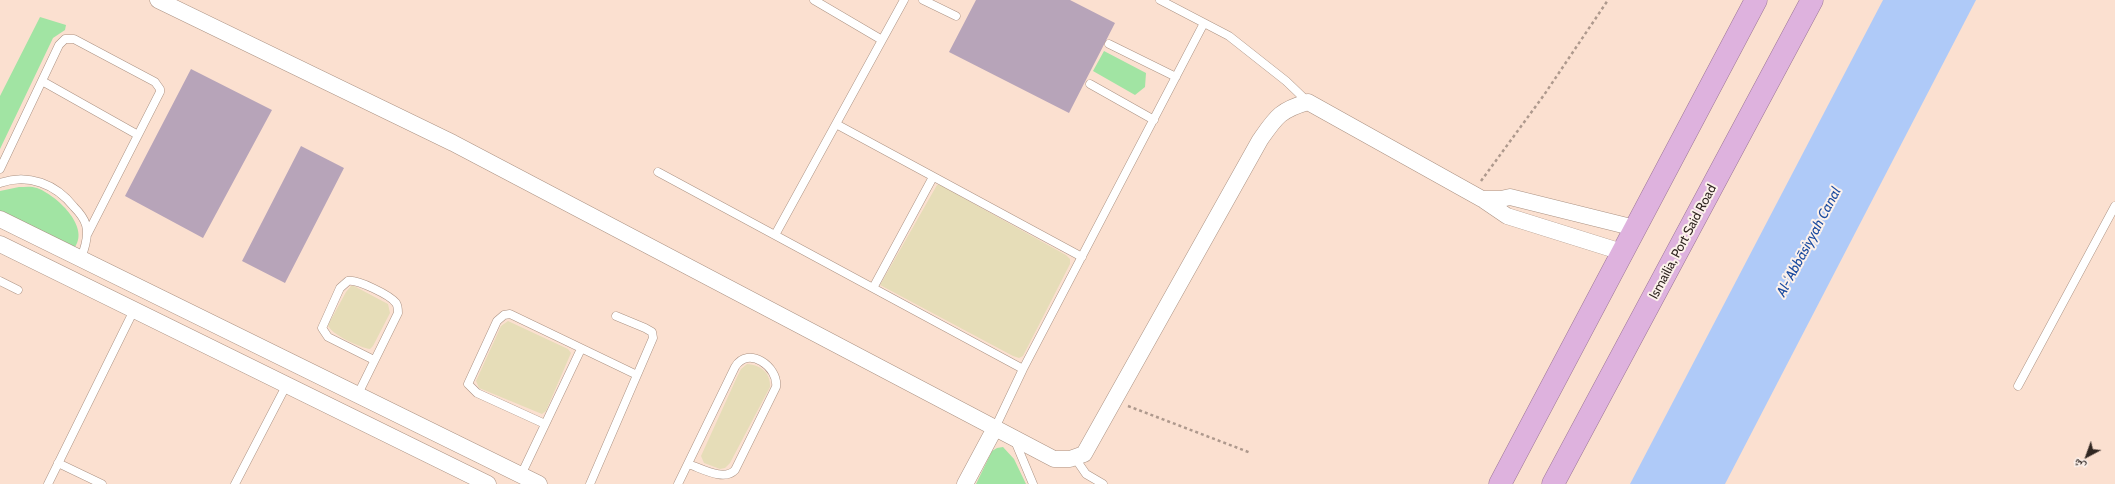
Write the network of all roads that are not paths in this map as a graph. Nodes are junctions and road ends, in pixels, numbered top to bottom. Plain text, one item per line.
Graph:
1 (158, 0) edge
2 (814, 0) edge
3 (904, 0) edge
4 (923, 0) edge
5 (1160, 0) edge
6 (1756, 0) edge
7 (1812, 0) edge
8 (956, 16) dead end
9 (1204, 23) junction
10 (882, 40) junction
11 (1109, 44) dead end
12 (1176, 77) junction
13 (42, 81) junction
14 (1090, 84) dead end
15 (1308, 102) junction
16 (1154, 120) junction
17 (836, 124) junction
18 (138, 135) junction
19 (0, 169) edge
20 (658, 172) dead end
21 (933, 177) junction
22 (0, 183) edge
23 (1482, 199) junction
24 (2115, 206) edge
25 (0, 219) edge
26 (1635, 228) junction
27 (87, 235) junction
28 (775, 235) junction
29 (0, 244) edge
30 (1622, 252) junction
31 (1082, 257) junction
32 (81, 258) junction
33 (70, 278) junction
34 (0, 281) edge
35 (873, 288) junction
36 (18, 290) dead end
37 (134, 310) junction
38 (616, 316) dead end
39 (581, 349) junction
40 (374, 360) junction
41 (298, 366) junction
42 (1023, 369) junction
43 (636, 376) junction
44 (286, 386) junction
45 (2018, 386) dead end
46 (357, 396) junction
47 (545, 424) junction
48 (995, 428) junction
49 (1014, 438) junction
50 (1075, 458) junction
51 (58, 463) junction
52 (688, 464) junction
53 (521, 476) junction
54 (480, 482) edge
55 (48, 484) edge
56 (102, 484) edge
57 (234, 484) edge
58 (538, 484) edge
59 (590, 484) edge
60 (678, 484) edge
61 (965, 484) edge
62 (1033, 484) edge
63 (1103, 484) edge
64 (1500, 484) edge
65 (1554, 484) edge

1 - 48 street
2 - 10 lane
3 - 10 lane
4 - 8 lane
5 - 9 lane
6 - 26 highway
7 - 65 highway, Ismailia, Port Said Road
9 - 12 lane
9 - 15 lane
10 - 17 lane
11 - 12 lane
12 - 16 lane
13 - 18 lane
13 - 18 lane
13 - 19 lane
14 - 16 lane
15 - 23 street
15 - 50 street
16 - 31 lane
17 - 21 lane
17 - 28 lane
18 - 27 lane
20 - 28 lane
21 - 31 lane
21 - 35 lane
22 - 27 lane
23 - 26 street
23 - 30 street
24 - 45 lane
25 - 32 street
26 - 30 highway
27 - 32 lane
28 - 35 lane
29 - 33 street
30 - 64 highway
31 - 42 lane
32 - 33 street
32 - 41 street
33 - 37 street
34 - 36 lane
35 - 42 lane
37 - 44 street
37 - 51 lane
38 - 43 lane
39 - 43 lane
39 - 47 lane
39 - 47 lane
40 - 40 lane
40 - 46 lane
41 - 44 street
41 - 46 street
42 - 48 lane
43 - 59 lane
44 - 54 street
44 - 57 lane
46 - 53 street
47 - 53 lane
48 - 49 street
48 - 61 street
49 - 50 street
49 - 62 lane
50 - 63 lane
51 - 55 lane
51 - 56 lane
52 - 52 lane
52 - 60 lane
53 - 58 street

